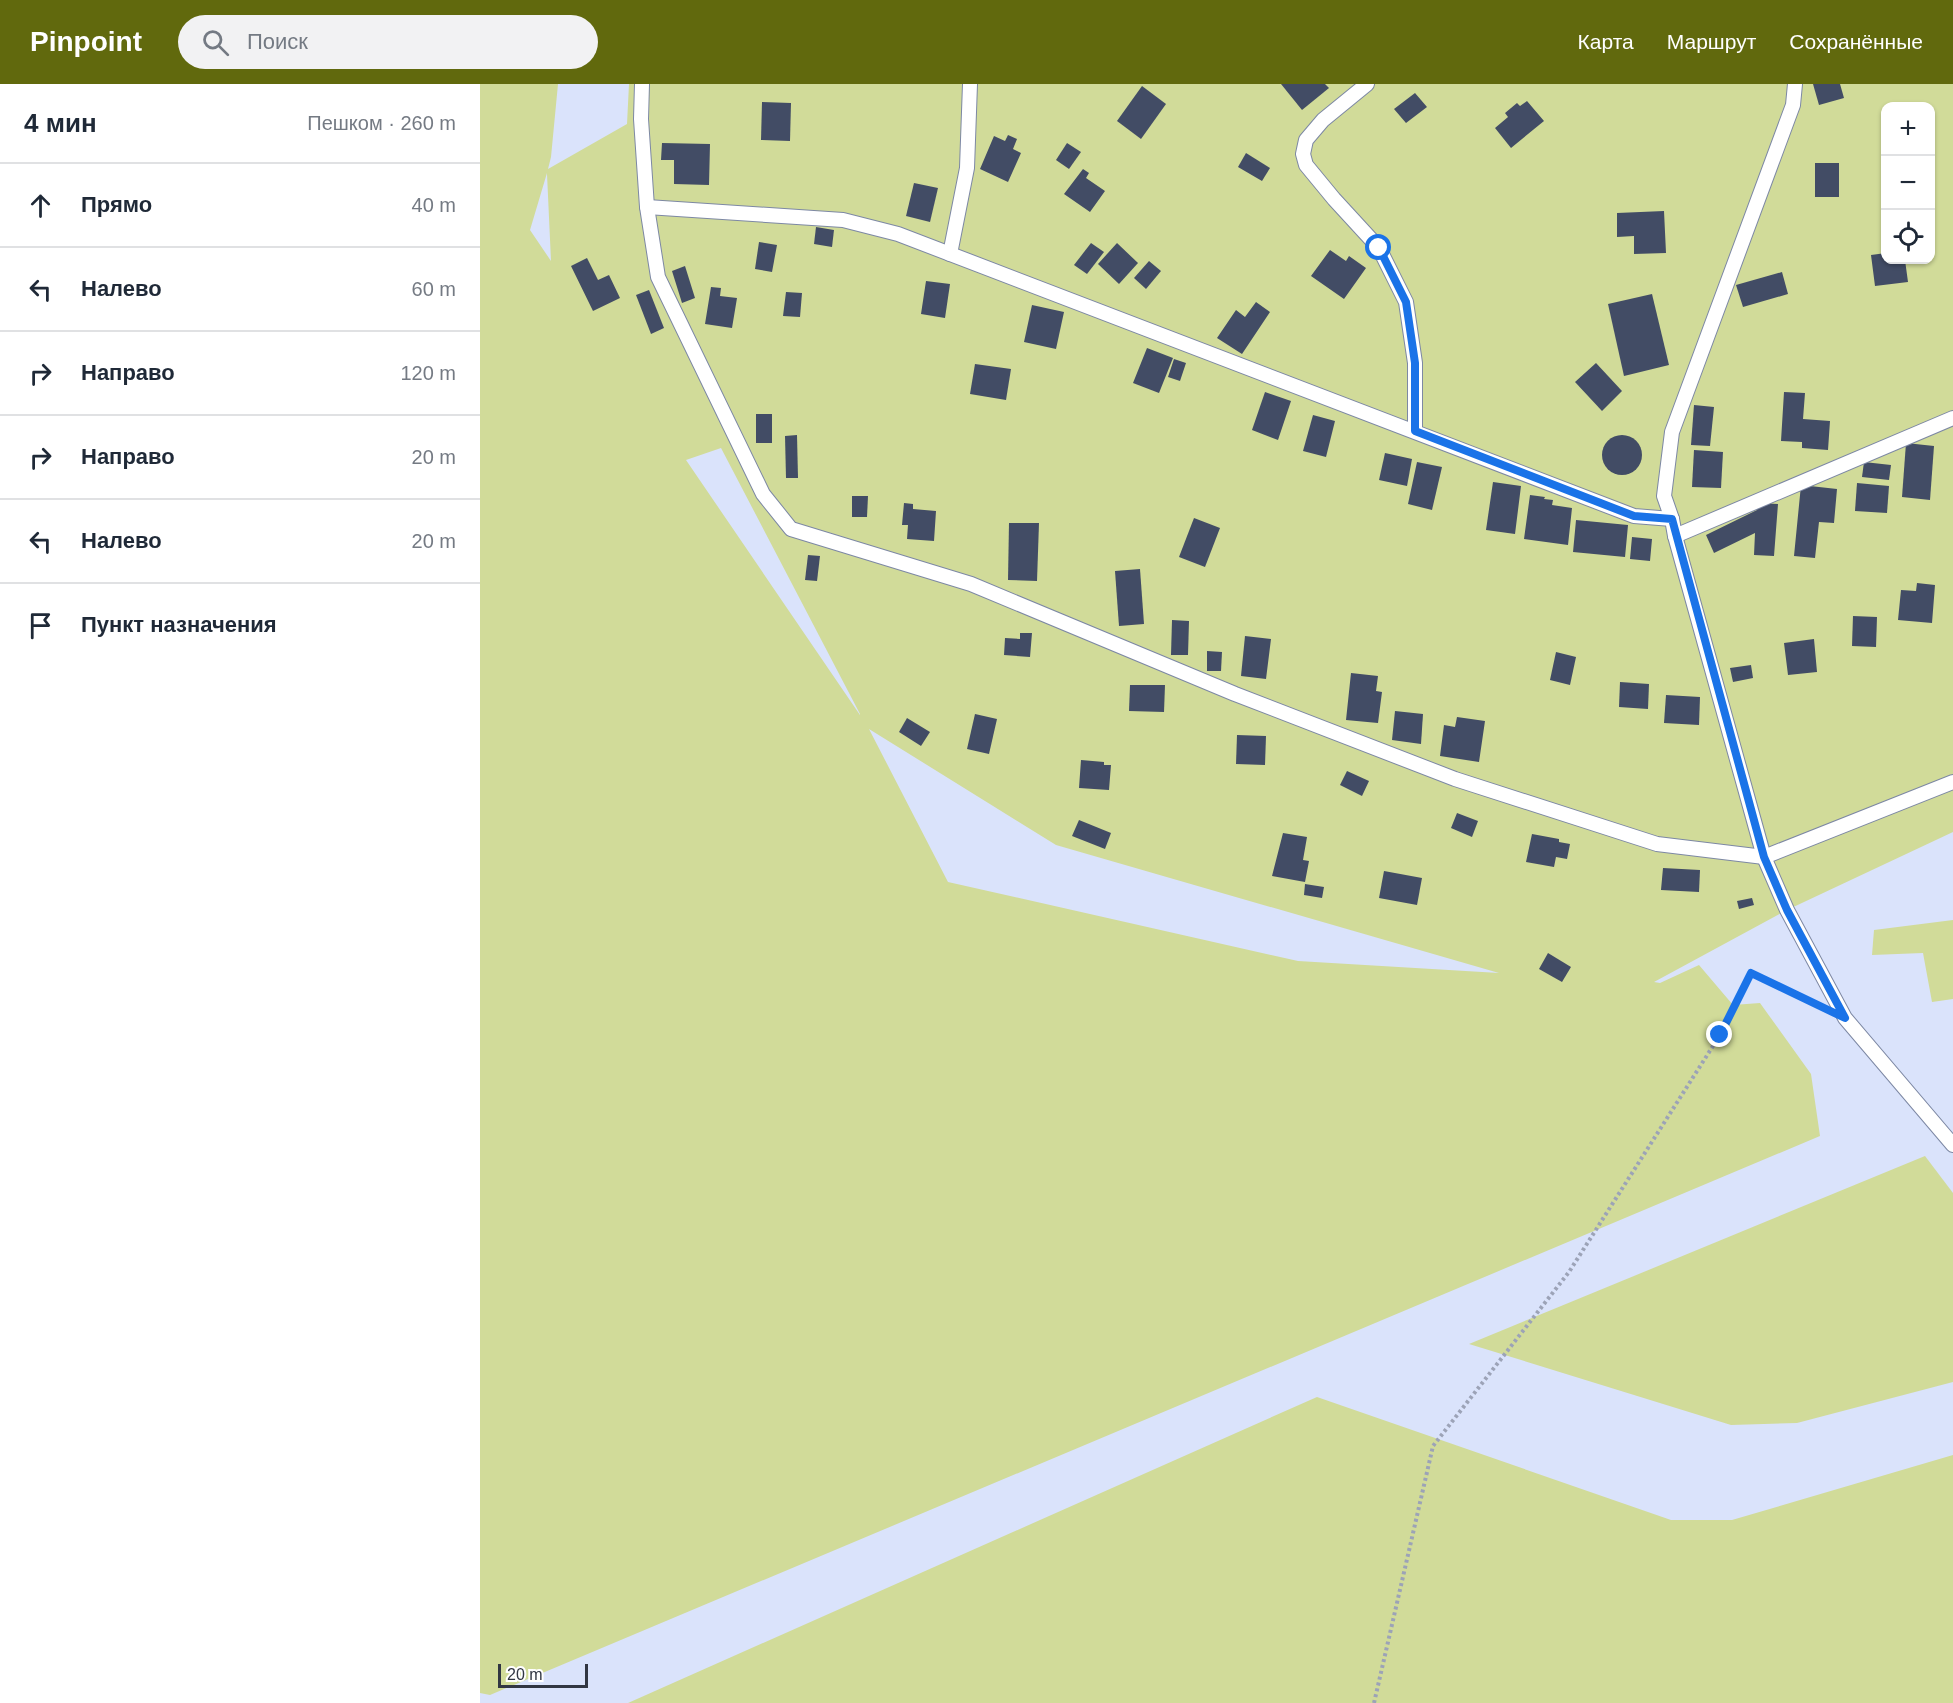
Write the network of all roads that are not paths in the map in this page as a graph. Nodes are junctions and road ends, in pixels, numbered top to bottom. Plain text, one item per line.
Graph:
1 (642, 84) edge
2 (970, 84) edge
3 (1367, 84) edge
4 (1795, 84) edge
5 (647, 207) junction
6 (950, 254) junction
7 (1953, 418) edge
8 (1415, 431) junction
9 (1672, 519) junction
10 (1676, 536) junction
11 (1953, 782) edge
12 (1764, 857) junction
13 (1953, 1145) edge

1 - 5 lane
2 - 6 lane
3 - 8 lane
4 - 9 lane
5 - 6 lane
5 - 12 lane
6 - 8 lane
7 - 10 lane
8 - 9 lane
9 - 10 lane
10 - 12 lane
11 - 12 lane
12 - 13 lane

